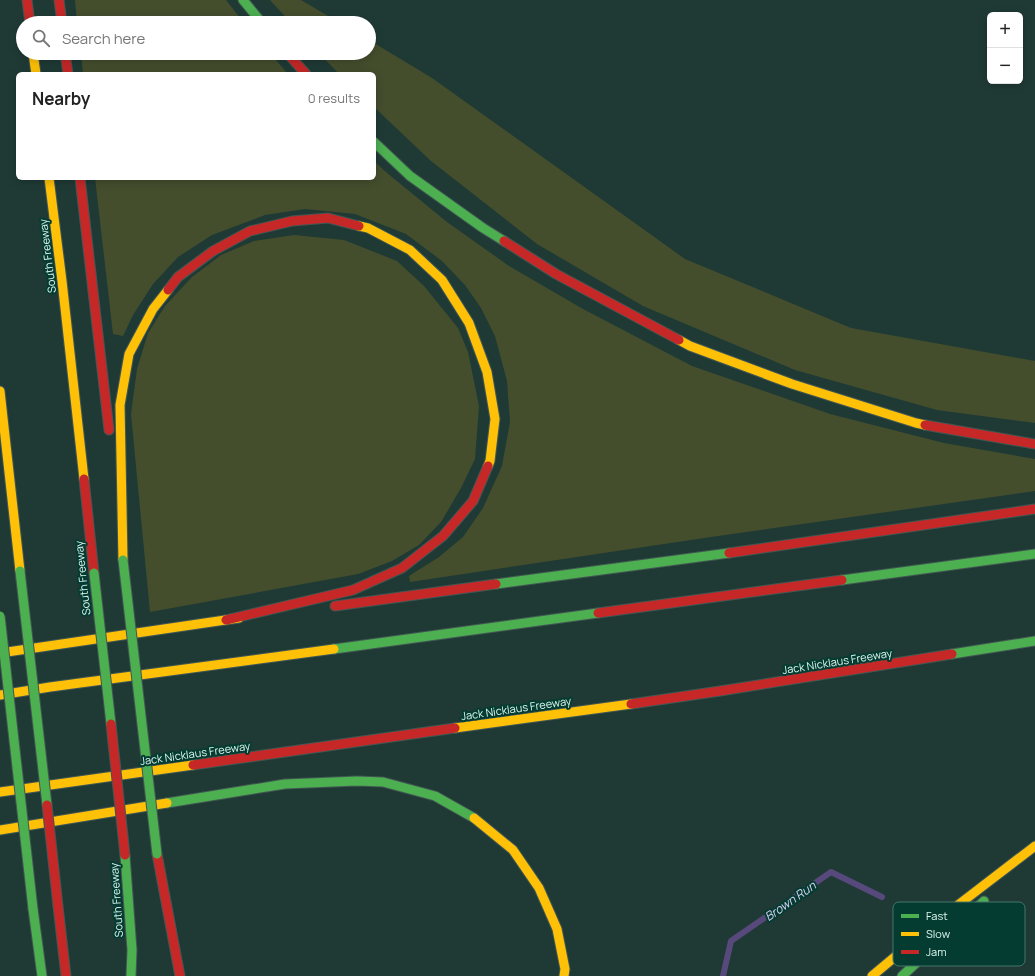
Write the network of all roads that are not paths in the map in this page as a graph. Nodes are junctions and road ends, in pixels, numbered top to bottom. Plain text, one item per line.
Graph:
1 (27, 0) edge
2 (59, 0) edge
3 (243, 0) edge
4 (29, 16) edge
5 (61, 16) edge
6 (256, 16) edge
7 (34, 60) edge
8 (66, 60) edge
9 (293, 60) edge
10 (36, 72) edge
11 (68, 72) edge
12 (304, 72) edge
13 (376, 144) edge
14 (49, 180) edge
15 (80, 180) edge
16 (0, 391) edge
17 (109, 435) dead end
18 (1035, 444) edge
19 (112, 459) dead end
20 (1035, 509) edge
21 (1035, 554) edge
22 (123, 560) junction
23 (0, 616) edge
24 (226, 620) junction
25 (1035, 641) edge
26 (0, 654) edge
27 (0, 695) edge
28 (0, 792) edge
29 (0, 830) edge
30 (1035, 846) edge
31 (1035, 851) edge
32 (157, 854) junction
33 (1001, 884) dead end
34 (990, 895) dead end
35 (962, 902) edge
36 (982, 902) edge
37 (132, 950) junction
38 (893, 958) edge
39 (913, 966) edge
40 (42, 976) edge
41 (66, 976) edge
42 (131, 976) edge
43 (135, 976) edge
44 (171, 976) edge
45 (180, 976) edge
46 (564, 976) edge
47 (872, 976) edge
48 (902, 976) edge

1 - 4 highway
2 - 5 highway
3 - 6 highway
7 - 10 highway
8 - 11 highway
9 - 12 highway
13 - 18 highway
14 - 37 highway, South Freeway, bridge
15 - 17 highway
16 - 41 highway, bridge
19 - 22 highway
20 - 24 highway
21 - 27 highway
22 - 24 highway
22 - 32 highway, bridge
23 - 40 highway, bridge
24 - 26 highway
25 - 28 highway, Jack Nicklaus Freeway
29 - 46 highway
30 - 35 highway
31 - 33 highway
32 - 44 highway
32 - 45 highway
34 - 36 highway
37 - 42 highway, South Freeway
37 - 43 highway
38 - 47 highway
39 - 48 highway

